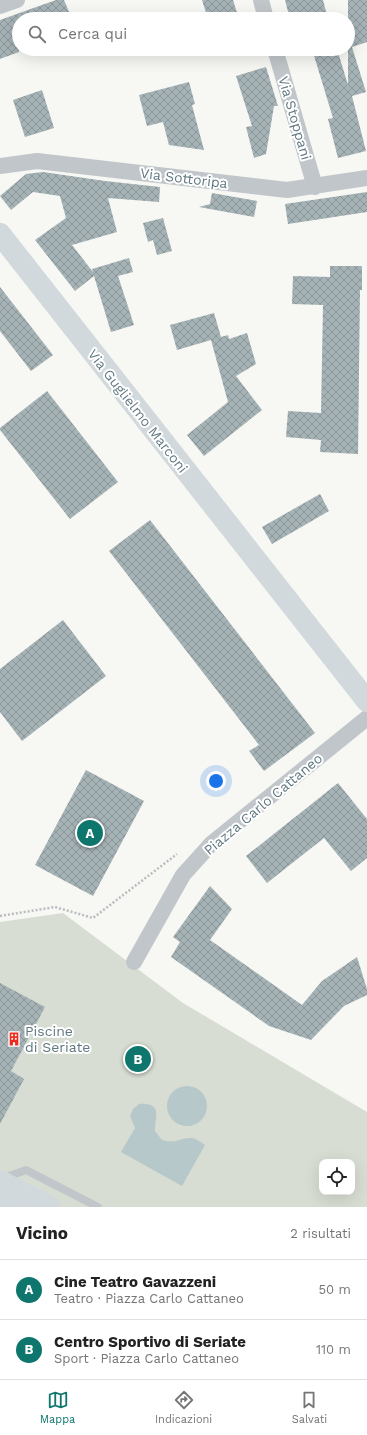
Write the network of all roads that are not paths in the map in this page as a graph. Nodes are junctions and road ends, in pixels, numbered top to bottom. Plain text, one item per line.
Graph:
1 (17, 0) edge
2 (261, 0) edge
3 (0, 6) edge
4 (264, 12) edge
5 (277, 56) edge
6 (0, 166) edge
7 (367, 178) edge
8 (315, 187) junction
9 (0, 234) edge
10 (367, 700) edge
11 (367, 718) edge
12 (134, 962) dead end
13 (0, 1181) edge
14 (0, 1200) edge
15 (13, 1207) edge
16 (50, 1207) edge
17 (98, 1207) edge

1 - 3 street
2 - 4 street
5 - 8 street, Via Stoppani
6 - 8 street, Via Sottoripa
7 - 8 street, Via Sottoripa
9 - 10 main road, Via Guglielmo Marconi
11 - 12 street, Piazza Carlo Cattaneo
13 - 16 main road
13 - 17 lane
14 - 15 main road

